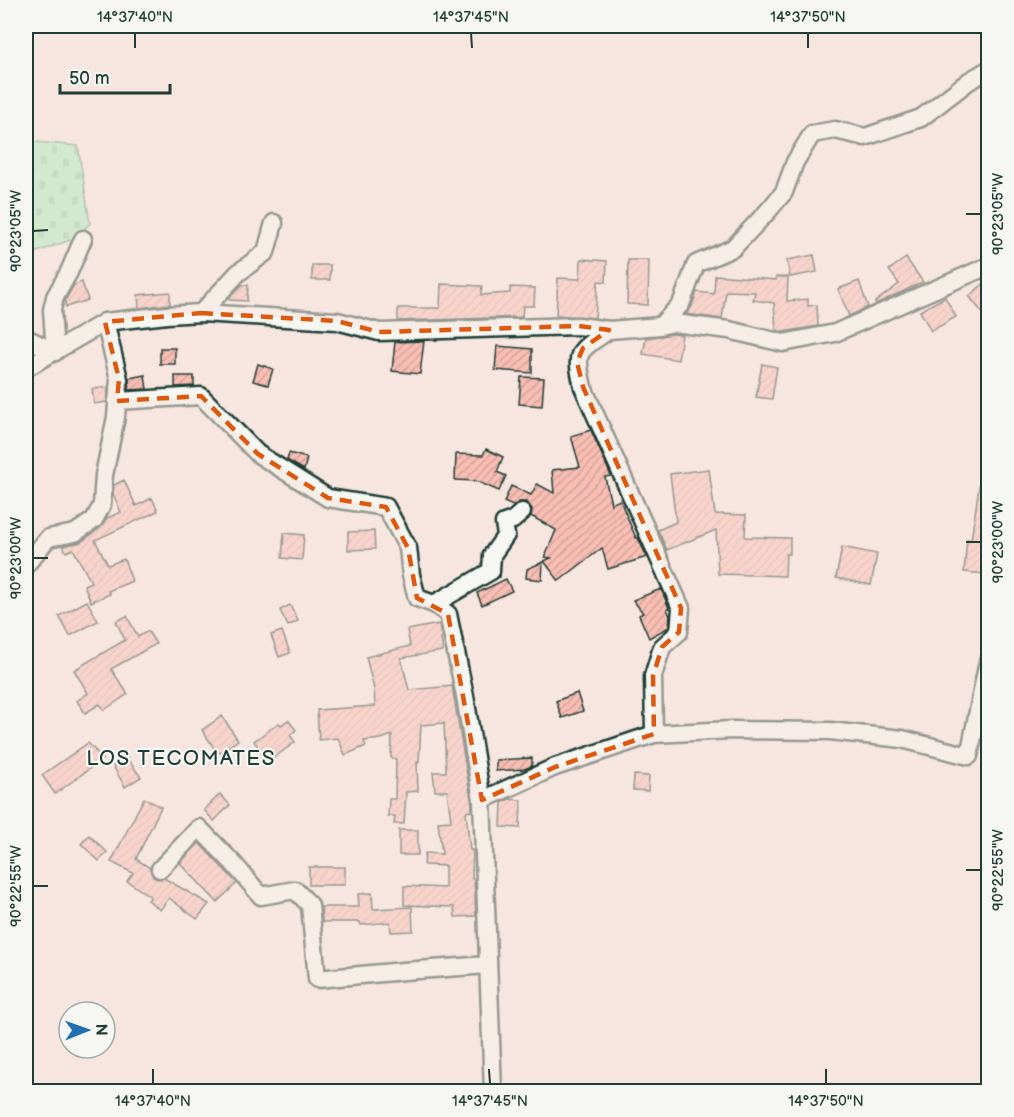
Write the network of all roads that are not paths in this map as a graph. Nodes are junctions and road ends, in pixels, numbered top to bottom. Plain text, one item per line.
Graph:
1 (988, 70) edge
2 (274, 223) dead end
3 (83, 239) dead end
4 (988, 266) edge
5 (201, 313) junction
6 (105, 322) junction
7 (660, 326) junction
8 (609, 330) junction
9 (26, 338) edge
10 (55, 352) junction
11 (26, 368) edge
12 (117, 400) junction
13 (522, 512) dead end
14 (26, 565) edge
15 (434, 604) junction
16 (988, 661) edge
17 (654, 734) junction
18 (482, 800) junction
19 (160, 869) dead end
20 (488, 965) junction
21 (493, 1092) edge

1 - 7 street
2 - 5 street
3 - 10 street
4 - 7 street
5 - 6 street
5 - 8 street
6 - 10 street
6 - 12 street
7 - 8 street
8 - 17 street
9 - 10 street
10 - 11 street
12 - 14 street
12 - 15 street
13 - 15 street
15 - 18 street
16 - 17 street
17 - 18 street
18 - 20 street
19 - 20 street
20 - 21 street

